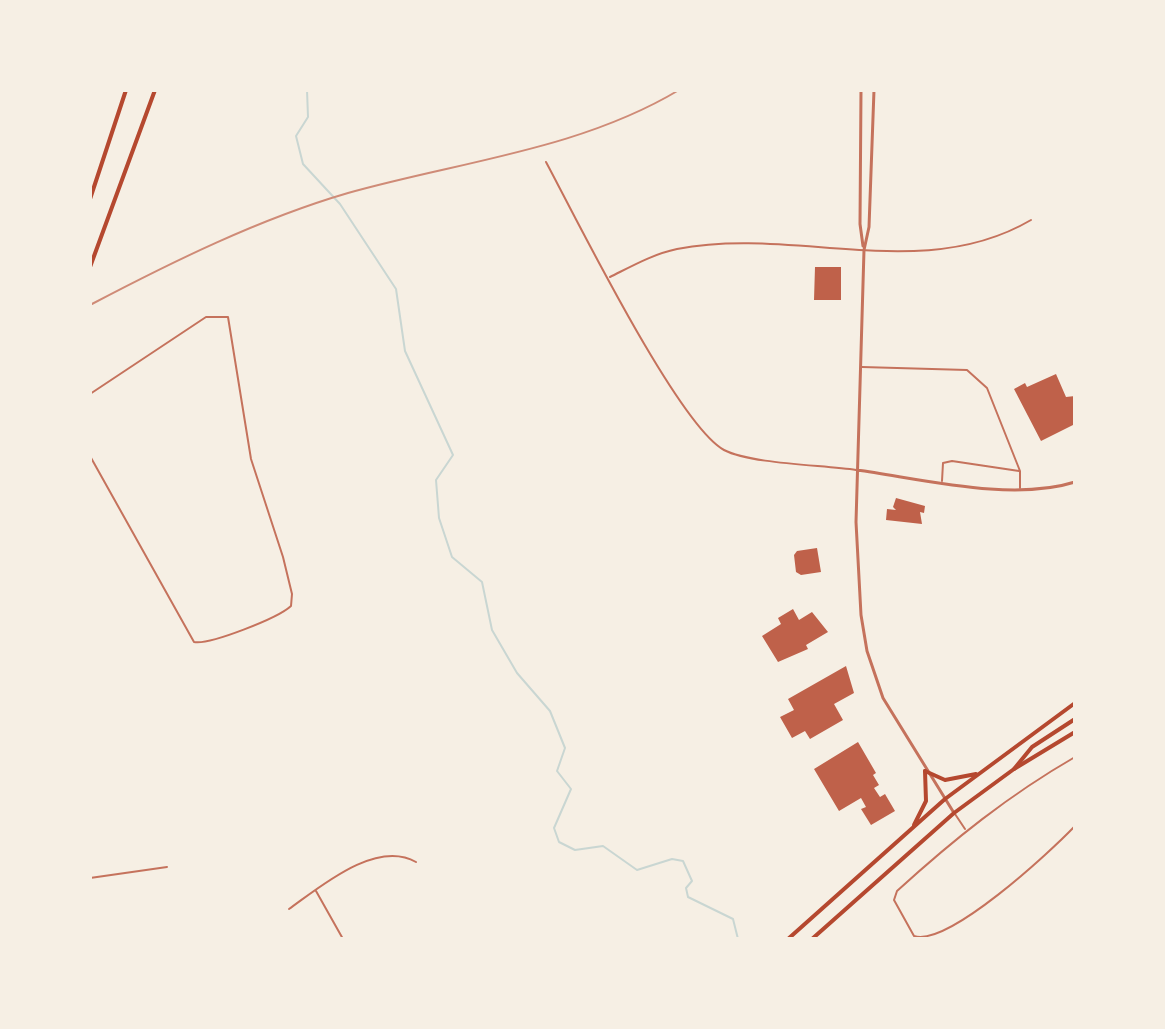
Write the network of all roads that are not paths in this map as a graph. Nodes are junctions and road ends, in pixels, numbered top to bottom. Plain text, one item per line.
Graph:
1 (126, 90) edge
2 (155, 90) edge
3 (861, 90) edge
4 (874, 90) edge
5 (546, 162) dead end
6 (90, 199) edge
7 (1031, 220) dead end
8 (864, 250) junction
9 (90, 267) edge
10 (609, 278) junction
11 (862, 367) junction
12 (90, 394) edge
13 (90, 456) edge
14 (857, 470) junction
15 (1020, 471) junction
16 (942, 481) junction
17 (1075, 482) edge
18 (1020, 489) junction
19 (1075, 703) edge
20 (1075, 719) edge
21 (1075, 732) edge
22 (1075, 757) edge
23 (1014, 769) junction
24 (925, 771) junction
25 (978, 774) junction
26 (945, 799) junction
27 (954, 813) junction
28 (1075, 826) edge
29 (911, 829) junction
30 (966, 830) junction
31 (416, 862) dead end
32 (167, 867) dead end
33 (90, 878) edge
34 (315, 890) junction
35 (289, 909) dead end
36 (343, 939) edge
37 (788, 939) edge
38 (812, 939) edge

1 - 6 highway
2 - 9 highway
3 - 8 street
4 - 8 street
5 - 10 street
7 - 8 street
8 - 10 street
8 - 11 street
10 - 14 street
11 - 14 street
11 - 15 street
12 - 13 street
14 - 16 street
14 - 24 street
15 - 16 street
15 - 18 street
16 - 18 street
17 - 18 street
19 - 25 highway
20 - 23 highway
21 - 23 highway
22 - 30 street
23 - 27 highway
24 - 25 highway
24 - 26 street
24 - 29 highway
25 - 26 highway
26 - 27 street
26 - 29 highway
27 - 30 street
27 - 38 highway
28 - 30 street
29 - 37 highway
31 - 34 street
32 - 33 street
34 - 35 street
34 - 36 street

